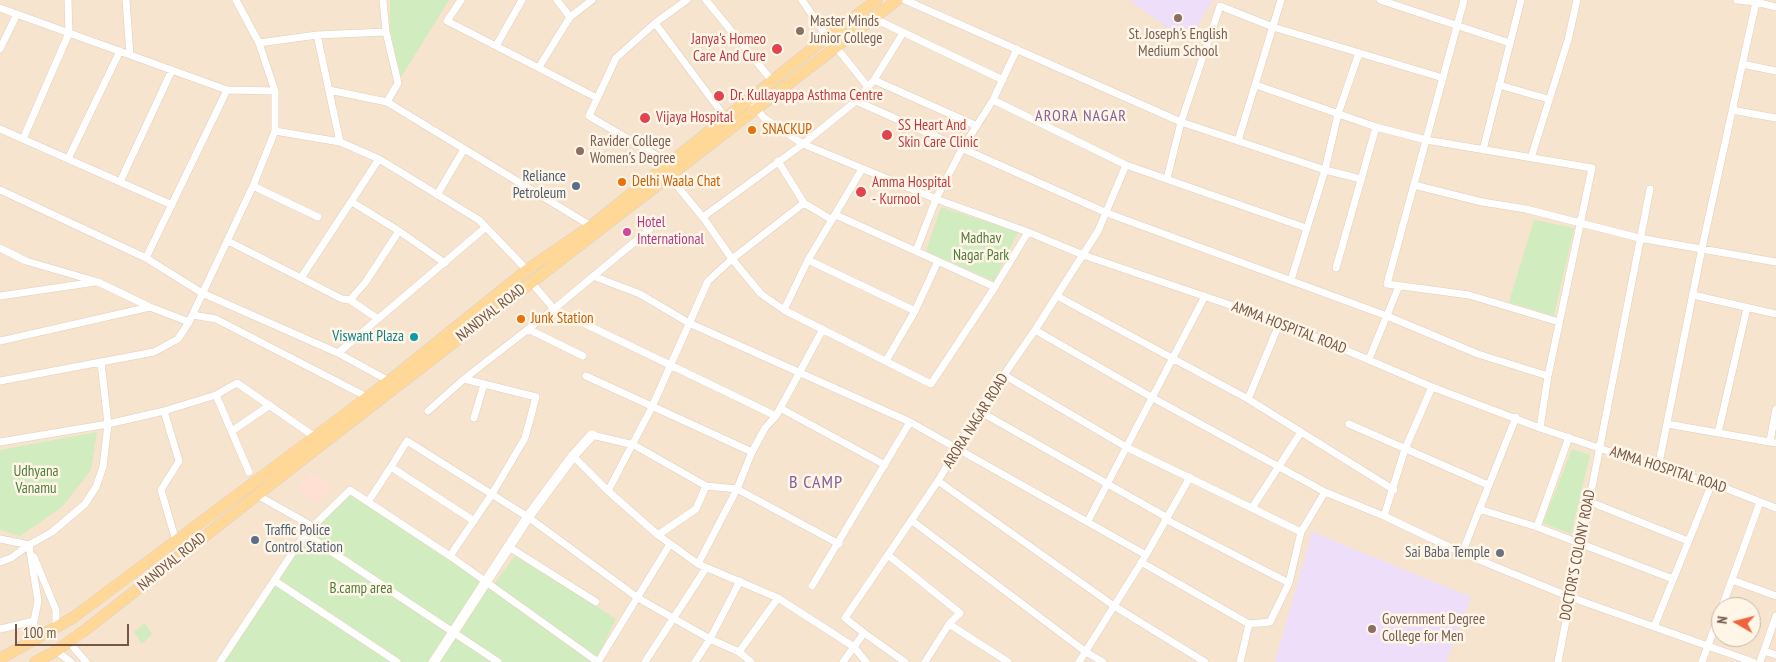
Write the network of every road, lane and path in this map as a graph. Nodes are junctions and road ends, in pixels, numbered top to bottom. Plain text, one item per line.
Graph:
1 (68, 0) edge
2 (126, 0) edge
3 (236, 0) edge
4 (383, 0) edge
5 (461, 0) edge
6 (522, 0) edge
7 (557, 0) edge
8 (592, 0) edge
9 (687, 0) edge
10 (706, 0) edge
11 (802, 0) edge
12 (877, 0) edge
13 (897, 0) edge
14 (905, 0) edge
15 (1281, 0) edge
16 (1380, 0) edge
17 (1464, 0) edge
18 (1521, 0) edge
19 (1578, 0) edge
20 (1737, 0) edge
21 (1756, 2) junction
22 (1776, 7) edge
23 (0, 8) edge
24 (16, 14) junction
25 (570, 17) junction
26 (873, 18) junction
27 (656, 23) junction
28 (1457, 25) junction
29 (1273, 27) junction
30 (386, 32) junction
31 (69, 33) junction
32 (903, 34) junction
33 (317, 35) junction
34 (827, 37) junction
35 (259, 43) junction
36 (1510, 43) junction
37 (496, 46) junction
38 (836, 47) junction
39 (0, 49) edge
40 (1017, 49) junction
41 (120, 51) junction
42 (1359, 53) junction
43 (130, 55) junction
44 (1742, 64) junction
45 (539, 67) junction
46 (172, 70) junction
47 (1776, 70) edge
48 (1443, 78) junction
49 (874, 80) junction
50 (1003, 80) junction
51 (773, 82) junction
52 (1256, 85) junction
53 (1499, 85) junction
54 (868, 87) junction
55 (227, 90) junction
56 (329, 90) junction
57 (274, 91) junction
58 (597, 98) junction
59 (1548, 99) junction
60 (994, 100) junction
61 (856, 101) junction
62 (387, 102) junction
63 (753, 104) junction
64 (1732, 110) junction
65 (1338, 114) junction
66 (725, 117) junction
67 (1776, 118) edge
68 (1181, 122) junction
69 (977, 126) junction
70 (1376, 127) junction
71 (0, 129) edge
72 (275, 131) junction
73 (23, 139) junction
74 (1426, 140) junction
75 (1238, 141) junction
76 (340, 142) junction
77 (803, 144) junction
78 (464, 149) junction
79 (962, 149) junction
80 (1483, 150) junction
81 (1531, 158) junction
82 (68, 159) junction
83 (379, 159) junction
84 (778, 161) junction
85 (1126, 165) junction
86 (862, 169) junction
87 (670, 170) junction
88 (1324, 170) junction
89 (1167, 179) junction
90 (1361, 179) junction
91 (120, 182) junction
92 (1414, 185) junction
93 (253, 186) junction
94 (1650, 189) dead end
95 (0, 190) edge
96 (437, 195) junction
97 (936, 199) junction
98 (352, 202) junction
99 (804, 203) junction
100 (172, 205) junction
101 (1107, 213) junction
102 (318, 216) dead end
103 (703, 217) junction
104 (834, 217) junction
105 (1581, 224) junction
106 (591, 226) junction
107 (486, 227) junction
108 (1306, 228) junction
109 (650, 229) dead end
110 (399, 231) junction
111 (1028, 232) junction
112 (1639, 238) junction
113 (228, 241) junction
114 (0, 248) edge
115 (1702, 248) junction
116 (916, 251) junction
117 (1083, 255) junction
118 (146, 258) junction
119 (732, 259) junction
120 (808, 260) junction
121 (938, 261) junction
122 (1776, 262) edge
123 (445, 263) junction
124 (1336, 268) dead end
125 (528, 270) junction
126 (593, 276) junction
127 (301, 278) junction
128 (1291, 280) junction
129 (98, 282) junction
130 (531, 282) junction
131 (1399, 286) junction
132 (995, 287) junction
133 (202, 293) junction
134 (1692, 295) junction
135 (0, 296) edge
136 (1057, 296) junction
137 (1205, 296) junction
138 (350, 300) junction
139 (150, 307) junction
140 (1747, 308) junction
141 (554, 309) junction
142 (784, 310) junction
143 (915, 311) junction
144 (1776, 314) edge
145 (193, 315) junction
146 (1387, 316) junction
147 (378, 319) junction
148 (189, 322) junction
149 (1280, 322) junction
150 (1559, 322) junction
151 (689, 323) junction
152 (528, 329) junction
153 (823, 329) junction
154 (1035, 330) junction
155 (0, 341) edge
156 (338, 353) junction
157 (583, 356) dead end
158 (1369, 359) junction
159 (1174, 360) junction
160 (886, 361) junction
161 (101, 362) junction
162 (670, 365) junction
163 (799, 373) junction
164 (1004, 375) junction
165 (586, 376) dead end
166 (1548, 376) junction
167 (464, 379) junction
168 (0, 381) edge
169 (389, 381) junction
170 (484, 384) junction
171 (1432, 387) junction
172 (216, 395) junction
173 (367, 397) junction
174 (1153, 398) junction
175 (1248, 399) junction
176 (270, 405) junction
177 (652, 407) junction
178 (780, 408) junction
179 (1776, 409) edge
180 (164, 411) junction
181 (428, 411) dead end
182 (979, 411) junction
183 (776, 416) junction
184 (474, 418) dead end
185 (1516, 418) junction
186 (910, 422) junction
187 (108, 424) junction
188 (1349, 424) dead end
189 (1667, 424) junction
190 (1540, 428) junction
191 (232, 431) junction
192 (1301, 432) junction
193 (1718, 433) junction
194 (592, 435) joint
195 (315, 438) junction
196 (1569, 438) junction
197 (0, 442) edge
198 (1773, 442) edge
199 (634, 446) junction
200 (957, 447) junction
201 (1128, 448) junction
202 (1600, 448) junction
203 (1405, 449) junction
204 (752, 452) junction
205 (573, 456) junction
206 (885, 465) junction
207 (1278, 466) junction
208 (391, 467) junction
209 (1658, 468) junction
210 (249, 472) dead end
211 (1190, 477) junction
212 (938, 481) junction
213 (1712, 483) junction
214 (1106, 485) junction
215 (1488, 485) junction
216 (706, 486) junction
217 (737, 489) junction
218 (1394, 490) junction
219 (608, 491) junction
220 (1325, 492) junction
221 (492, 494) junction
222 (257, 495) junction
223 (1588, 501) junction
224 (368, 502) junction
225 (1760, 502) junction
226 (1252, 508) junction
227 (1776, 508) edge
228 (1479, 509) junction
229 (1384, 516) junction
230 (528, 517) junction
231 (1166, 518) junction
232 (911, 520) junction
233 (474, 521) junction
234 (1088, 521) junction
235 (312, 526) junction
236 (1537, 527) junction
237 (1301, 532) junction
238 (306, 534) junction
239 (658, 535) junction
240 (0, 539) edge
241 (176, 540) junction
242 (1688, 541) junction
243 (1580, 543) junction
244 (670, 544) junction
245 (839, 544) junction
246 (29, 545) junction
247 (509, 547) junction
248 (1462, 553) junction
249 (888, 555) junction
250 (1146, 555) junction
251 (450, 556) junction
252 (0, 562) edge
253 (1140, 562) junction
254 (698, 564) junction
255 (706, 568) junction
256 (1673, 579) junction
257 (1732, 580) junction
258 (275, 581) junction
259 (487, 581) junction
260 (740, 581) junction
261 (1289, 583) junction
262 (812, 586) dead end
263 (1776, 596) edge
264 (1570, 597) junction
265 (1725, 597) edge
266 (638, 598) junction
267 (778, 598) junction
268 (596, 602) dead end
269 (1114, 606) junction
270 (1776, 616) edge
271 (74, 617) junction
272 (674, 618) junction
273 (34, 621) junction
274 (949, 624) junction
275 (1249, 624) junction
276 (56, 626) junction
277 (1654, 627) junction
278 (88, 628) junction
279 (0, 629) edge
280 (453, 633) junction
281 (864, 633) junction
282 (1711, 637) edge
283 (710, 639) junction
284 (34, 642) junction
285 (69, 642) junction
286 (1708, 646) junction
287 (854, 647) junction
288 (56, 651) junction
289 (1764, 651) junction
290 (738, 652) junction
291 (1086, 652) junction
292 (1776, 655) edge
293 (0, 659) edge
294 (40, 660) edge
295 (71, 662) edge
296 (86, 662) edge
297 (220, 662) edge
298 (397, 662) edge
299 (434, 662) edge
300 (498, 662) edge
301 (598, 662) edge
302 (645, 662) edge
303 (695, 662) edge
304 (751, 662) edge
305 (843, 662) edge
306 (866, 662) edge
307 (905, 662) edge
308 (925, 662) edge
309 (1008, 662) edge
310 (1079, 662) edge
311 (1102, 662) edge
312 (1205, 662) edge
313 (1240, 662) edge
314 (1558, 662) edge
315 (1702, 662) edge
316 (1753, 662) edge
317 (1760, 662) edge

1 - 31 street
2 - 43 street
3 - 35 street
4 - 30 street
5 - 37 street
6 - 37 street
7 - 25 street
8 - 25 street
9 - 27 street
10 - 51 street
11 - 34 street
12 - 34 main road, NANDYAL ROAD
13 - 26 main road, NANDYAL ROAD
14 - 40 street
15 - 29 street
16 - 28 street
17 - 28 street
18 - 36 street
19 - 59 street
20 - 21 street
21 - 22 street
21 - 44 street
23 - 24 street
24 - 31 street
24 - 39 street
25 - 45 street
26 - 32 street
26 - 38 main road, NANDYAL ROAD
27 - 58 street
27 - 66 street
28 - 36 street
28 - 48 street
29 - 42 street
29 - 52 street
29 - 68 street
30 - 33 street
30 - 62 street
31 - 41 street
31 - 73 street
32 - 49 street
32 - 50 street
33 - 35 street
33 - 56 street
34 - 51 main road, NANDYAL ROAD
35 - 57 street
36 - 53 street
37 - 45 street
38 - 54 street
38 - 63 main road, NANDYAL ROAD
40 - 50 street
40 - 68 street
41 - 43 street
41 - 82 street
42 - 48 street
42 - 65 street
43 - 46 street
44 - 47 street
44 - 64 street
45 - 58 street
46 - 55 street
46 - 91 street
48 - 74 street
49 - 54 street
49 - 69 street
50 - 60 street
51 - 63 main road, NANDYAL ROAD
52 - 65 street
52 - 75 street
53 - 59 street
53 - 80 street
54 - 61 street
55 - 57 street
55 - 100 street
56 - 62 street
56 - 76 street
57 - 72 street
58 - 87 street
59 - 81 street
60 - 69 street
60 - 85 street
61 - 77 street
61 - 79 street
62 - 78 street
63 - 66 main road, NANDYAL ROAD
63 - 77 street
63 - 87 main road, NANDYAL ROAD
64 - 67 street
64 - 115 street
65 - 70 street
65 - 88 street
66 - 87 main road, NANDYAL ROAD
68 - 75 street
68 - 89 street
69 - 79 street
70 - 74 street
70 - 90 street
71 - 73 street
72 - 76 street
72 - 93 street
73 - 82 street
74 - 80 street
74 - 92 street
75 - 88 street
76 - 83 street
77 - 84 street
77 - 86 street, AMMA HOSPITAL ROAD
78 - 96 street
78 - 106 street
79 - 97 street
79 - 101 street
80 - 81 street
81 - 105 street
82 - 91 street
83 - 96 street
83 - 98 street
84 - 99 street
84 - 103 street
85 - 89 street
85 - 101 street, ARORA NAGAR ROAD
86 - 97 street, AMMA HOSPITAL ROAD
86 - 104 street
87 - 103 street
87 - 106 main road, NANDYAL ROAD
87 - 130 main road, NANDYAL ROAD
88 - 90 street
88 - 108 street
89 - 108 street
90 - 124 street
91 - 100 street
92 - 105 street
92 - 131 street
93 - 102 street
93 - 113 street
94 - 112 street, DOCTOR'S COLONY ROAD
95 - 118 street
96 - 107 street
97 - 111 street, AMMA HOSPITAL ROAD
97 - 116 street
98 - 110 street
98 - 127 street
99 - 104 street
99 - 119 street
100 - 118 street
101 - 117 street, ARORA NAGAR ROAD
101 - 128 street
103 - 119 street
104 - 116 street
104 - 120 street
105 - 112 street
105 - 150 street
106 - 125 main road, NANDYAL ROAD
107 - 123 street
107 - 125 street
108 - 128 street
109 - 126 street
110 - 123 street
110 - 138 street
111 - 117 street, AMMA HOSPITAL ROAD
111 - 132 street
112 - 115 street
112 - 202 street, DOCTOR'S COLONY ROAD
113 - 127 street
113 - 133 street
114 - 129 street
115 - 122 street
115 - 134 street
116 - 121 street
117 - 136 street, ARORA NAGAR ROAD
117 - 137 street, AMMA HOSPITAL ROAD
118 - 133 street
119 - 142 street
119 - 151 street
120 - 142 street
120 - 143 street
121 - 132 street
121 - 143 street
123 - 147 street
125 - 169 main road, NANDYAL ROAD
126 - 141 street
126 - 151 street
127 - 138 street
128 - 146 street
129 - 135 street
129 - 139 street
130 - 141 street
130 - 222 main road, NANDYAL ROAD
131 - 146 street
131 - 150 street
132 - 160 street
133 - 145 street
133 - 156 street
134 - 140 street
134 - 189 street
136 - 154 street, ARORA NAGAR ROAD
136 - 159 street
137 - 149 street, AMMA HOSPITAL ROAD
137 - 159 street
138 - 147 street
139 - 148 street
139 - 155 street
140 - 144 street
140 - 193 street
141 - 152 street
141 - 162 street
142 - 153 street
143 - 160 street
145 - 148 street
145 - 173 street
146 - 158 street
146 - 166 street
147 - 156 street
148 - 161 street
149 - 158 street, AMMA HOSPITAL ROAD
149 - 175 street
150 - 166 street
151 - 162 street
151 - 163 street
152 - 157 street
152 - 167 street
153 - 160 street
153 - 163 street
154 - 164 street, ARORA NAGAR ROAD
154 - 174 street
156 - 169 street
158 - 171 street, AMMA HOSPITAL ROAD
159 - 174 street
159 - 175 street
161 - 168 street
161 - 187 street
162 - 177 street
162 - 183 street
163 - 178 street
163 - 186 street
164 - 182 street, ARORA NAGAR ROAD
164 - 201 street
165 - 177 street
166 - 190 street
167 - 170 street
167 - 181 street
169 - 173 main road, NANDYAL ROAD
170 - 184 street
170 - 221 street
171 - 185 street, AMMA HOSPITAL ROAD
171 - 203 street
172 - 176 street
172 - 180 street
172 - 191 street
173 - 195 main road, NANDYAL ROAD
174 - 201 street
174 - 207 street
175 - 192 street
176 - 191 street
176 - 195 street
177 - 199 street
177 - 204 street
178 - 183 street
178 - 206 street
179 - 198 street
180 - 187 street
180 - 241 street
182 - 200 street, ARORA NAGAR ROAD
182 - 214 street
183 - 204 street
185 - 190 street, AMMA HOSPITAL ROAD
185 - 215 street
186 - 200 street
186 - 206 street
187 - 197 street
187 - 246 street
188 - 203 street
189 - 193 street
189 - 209 street
190 - 196 street, AMMA HOSPITAL ROAD
191 - 210 street
192 - 207 street
192 - 218 street
193 - 198 street
194 - 199 street
194 - 205 street
195 - 241 main road, NANDYAL ROAD
196 - 202 street, AMMA HOSPITAL ROAD
196 - 236 street
199 - 216 street
199 - 219 street
200 - 212 street, ARORA NAGAR ROAD
200 - 234 street
201 - 211 street
201 - 214 street
202 - 209 street, AMMA HOSPITAL ROAD
202 - 223 street, DOCTOR'S COLONY ROAD
203 - 215 street
203 - 218 street
204 - 217 street
205 - 219 street
205 - 230 street
206 - 245 street
207 - 220 street
207 - 226 street
208 - 221 street
208 - 224 street
208 - 233 street
209 - 213 street, AMMA HOSPITAL ROAD
211 - 226 street
211 - 231 street
212 - 232 street, ARORA NAGAR ROAD
212 - 269 street
213 - 225 street, AMMA HOSPITAL ROAD
213 - 242 street
214 - 231 street
214 - 234 street
215 - 228 street
216 - 217 street
216 - 239 street
217 - 245 street
217 - 254 street
218 - 229 street
219 - 239 street
220 - 229 street
220 - 237 street
221 - 230 street
221 - 233 street
222 - 235 street
222 - 278 main road, NANDYAL ROAD
223 - 242 street
223 - 243 street, DOCTOR'S COLONY ROAD
224 - 235 street
224 - 251 street
225 - 227 street, AMMA HOSPITAL ROAD
225 - 257 street
226 - 237 street
228 - 236 street
228 - 248 street
229 - 248 street
230 - 247 street
230 - 266 street
231 - 250 street
231 - 261 street
232 - 249 street, ARORA NAGAR ROAD
232 - 291 street
233 - 251 street
234 - 250 street
235 - 238 street
236 - 243 street
237 - 261 street
238 - 258 street
238 - 280 street
239 - 244 street
240 - 246 street
241 - 271 main road, NANDYAL ROAD
242 - 256 street
243 - 256 street
243 - 264 street, DOCTOR'S COLONY ROAD
244 - 254 street
244 - 266 street
245 - 262 street
246 - 252 street
246 - 273 street
246 - 276 street
247 - 259 street
247 - 268 street
248 - 264 street
249 - 274 street
249 - 281 street, ARORA NAGAR ROAD
250 - 253 street
251 - 259 street
253 - 269 street
253 - 275 street
254 - 255 street
255 - 260 street
255 - 272 street
256 - 277 street
257 - 263 street
257 - 265 street
258 - 297 street
258 - 298 street
259 - 280 street
259 - 301 street
260 - 267 street
260 - 283 street
261 - 275 street
264 - 277 street
264 - 314 street, DOCTOR'S COLONY ROAD
266 - 272 street
266 - 301 street
267 - 287 street
267 - 290 street
269 - 291 street
269 - 312 street
270 - 289 street
271 - 276 main road, NANDYAL ROAD
271 - 278 main road
272 - 283 street
272 - 302 street
273 - 279 street
273 - 284 street
274 - 308 street
274 - 309 street
275 - 313 street
276 - 284 main road, NANDYAL ROAD
277 - 286 street
278 - 285 main road, NANDYAL ROAD
280 - 299 street
280 - 300 street
281 - 287 street
281 - 307 street
282 - 286 street
283 - 290 street
283 - 303 street
284 - 293 main road, NANDYAL ROAD
284 - 294 main road
285 - 288 main road, NANDYAL ROAD
285 - 296 street
286 - 315 street
286 - 316 street
287 - 305 street
287 - 306 street
288 - 294 main road, NANDYAL ROAD
288 - 295 street
289 - 292 street
289 - 317 street
290 - 304 street
291 - 310 street
291 - 311 street

